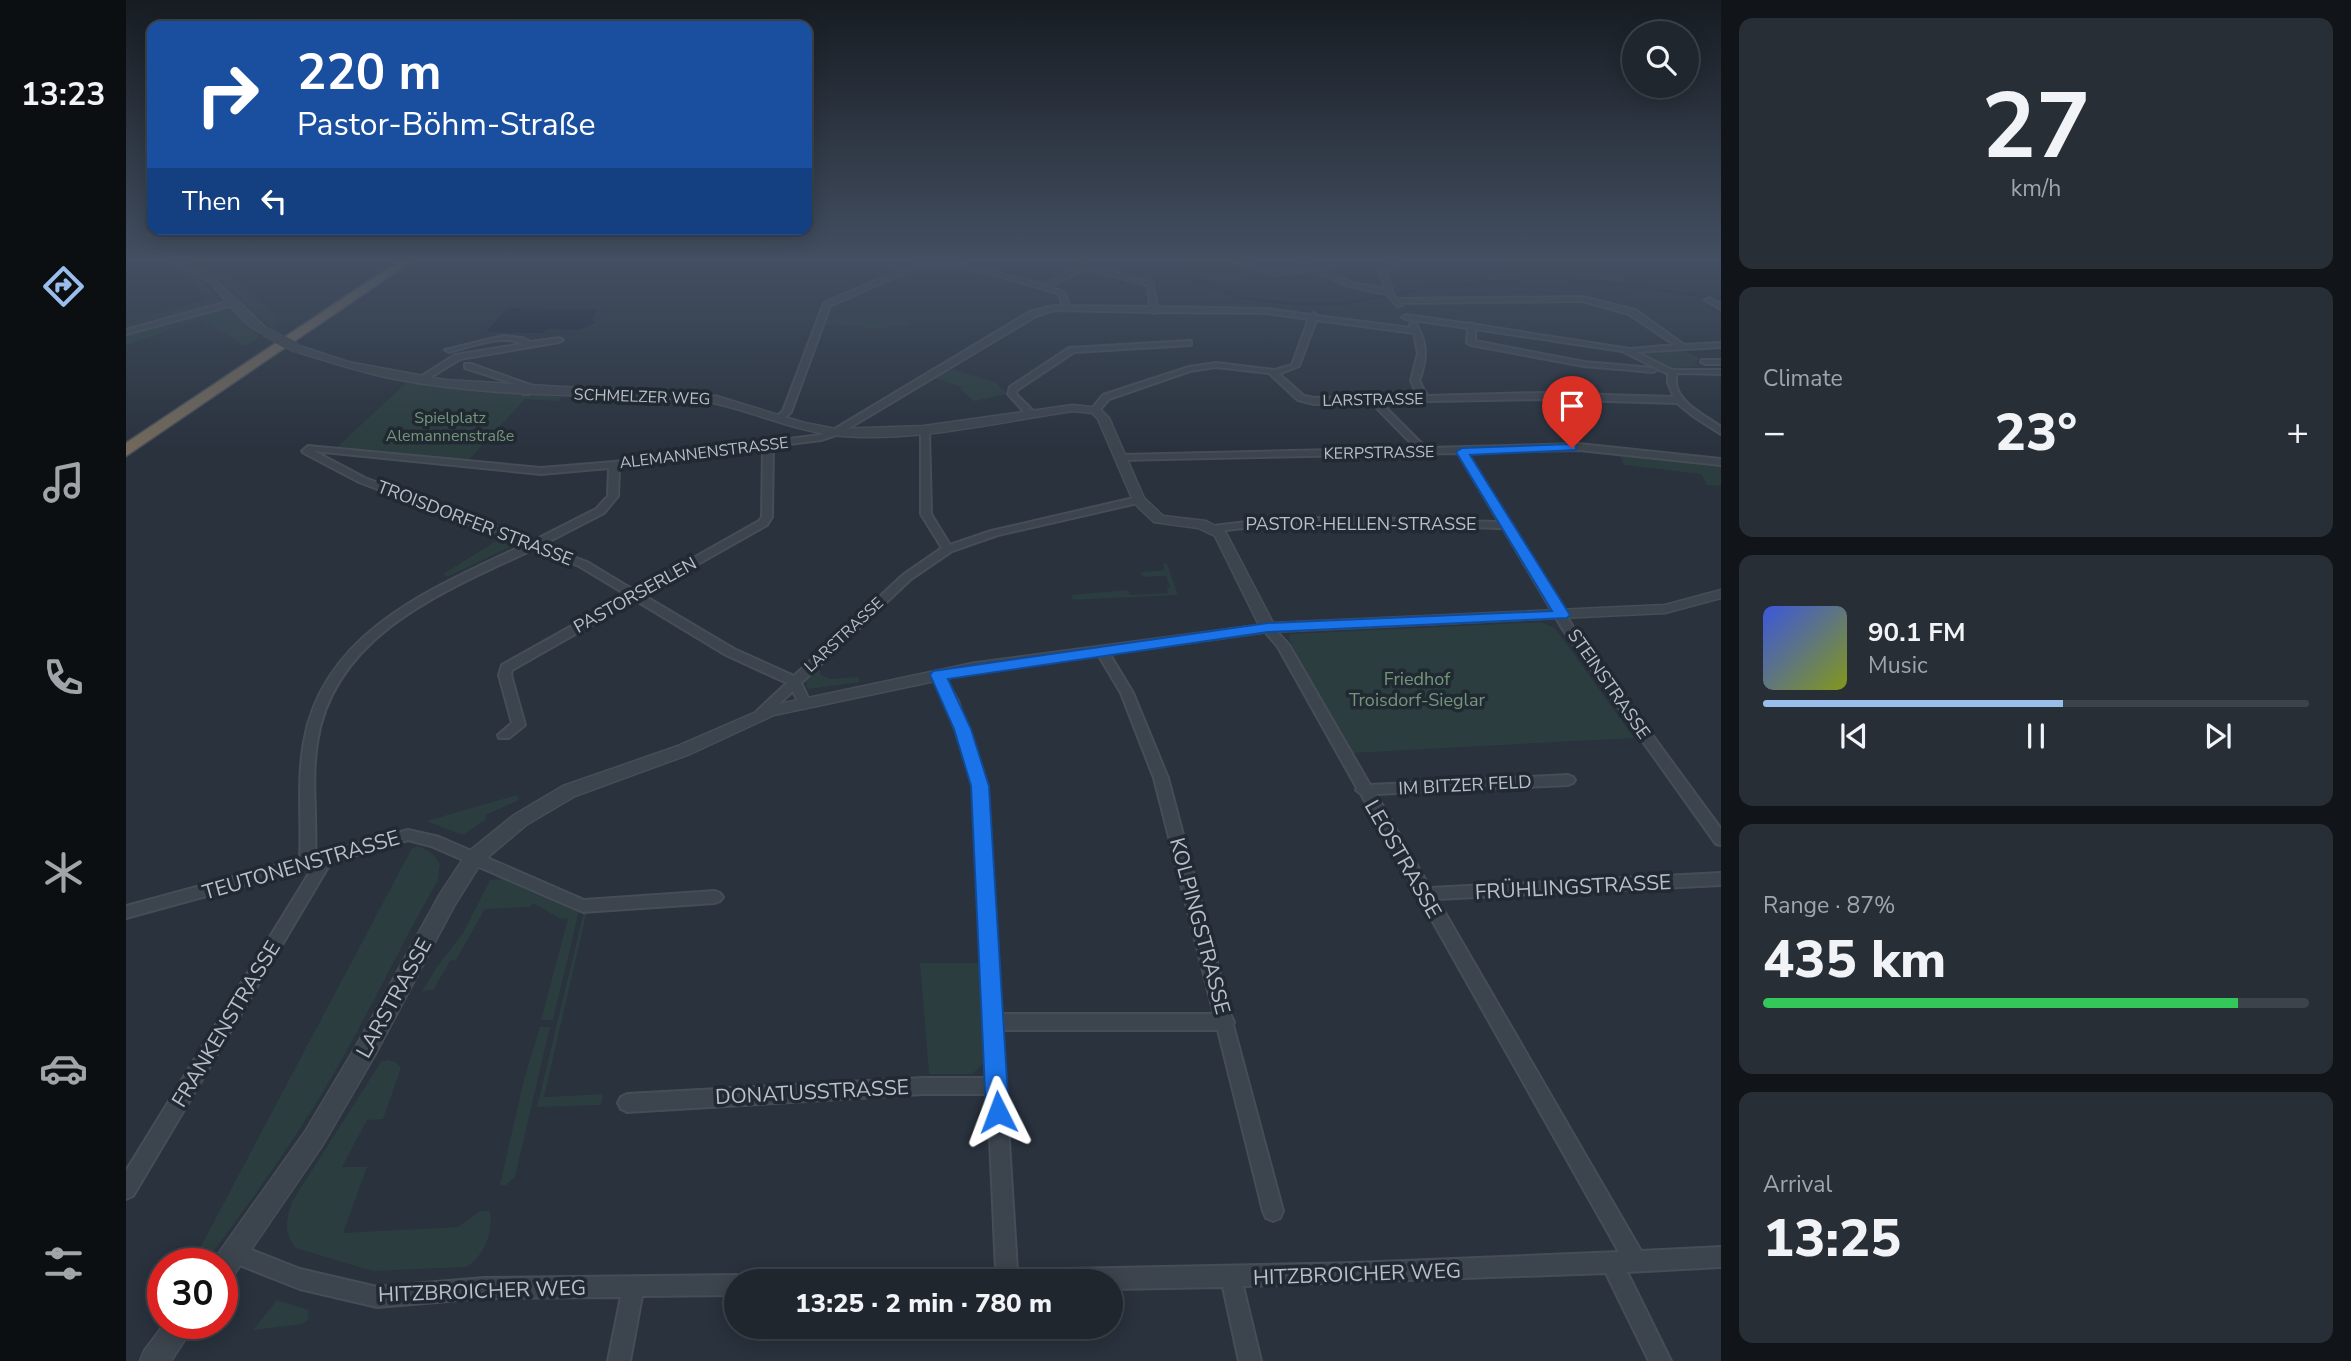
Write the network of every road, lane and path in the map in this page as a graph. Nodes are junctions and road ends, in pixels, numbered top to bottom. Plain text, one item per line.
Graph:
1 (160, 323) edge
2 (256, 323) edge
3 (301, 323) edge
4 (315, 323) edge
5 (820, 323) edge
6 (1019, 323) edge
7 (1312, 323) edge
8 (1358, 323) edge
9 (1410, 323) edge
10 (1451, 323) edge
11 (1647, 323) edge
12 (1472, 325) junction
13 (1416, 331) junction
14 (126, 332) edge
15 (559, 340) dead end
16 (1188, 343) dead end
17 (529, 345) junction
18 (1721, 345) edge
19 (1682, 347) junction
20 (449, 350) dead end
21 (1629, 350) junction
22 (1705, 362) dead end
23 (1721, 362) edge
24 (468, 366) dead end
25 (1653, 370) dead end
26 (1721, 372) edge
27 (1275, 373) junction
28 (1672, 373) junction
29 (418, 380) junction
30 (526, 392) junction
31 (1424, 398) junction
32 (1373, 400) junction
33 (1678, 400) junction
34 (1095, 410) junction
35 (1030, 413) junction
36 (780, 418) junction
37 (925, 430) dead end
38 (1721, 431) edge
39 (836, 432) junction
40 (126, 439) edge
41 (768, 445) junction
42 (311, 448) joint
43 (126, 451) edge
44 (1424, 451) junction
45 (1462, 452) junction
46 (1121, 458) junction
47 (1721, 462) edge
48 (614, 465) junction
49 (1138, 500) junction
50 (1508, 525) junction
51 (1214, 530) junction
52 (534, 544) junction
53 (948, 549) junction
54 (1721, 594) edge
55 (635, 595) junction
56 (1562, 615) junction
57 (1268, 628) junction
58 (1102, 651) junction
59 (938, 675) junction
60 (794, 681) junction
61 (804, 702) junction
62 (761, 713) junction
63 (503, 735) dead end
64 (1568, 780) dead end
65 (1363, 790) junction
66 (1721, 839) edge
67 (326, 858) junction
68 (474, 858) junction
69 (307, 863) junction
70 (1721, 879) edge
71 (1424, 894) junction
72 (715, 897) dead end
73 (126, 912) edge
74 (993, 1022) junction
75 (1226, 1022) junction
76 (996, 1086) junction
77 (627, 1103) dead end
78 (126, 1189) edge
79 (1273, 1211) dead end
80 (238, 1248) edge
81 (1721, 1257) edge
82 (1636, 1262) junction
83 (238, 1264) edge
84 (1613, 1265) junction
85 (1006, 1269) edge
86 (1230, 1279) junction
87 (1123, 1280) edge
88 (724, 1285) edge
89 (633, 1287) junction
90 (170, 1339) edge
91 (154, 1361) edge
92 (619, 1361) edge
93 (1250, 1361) edge
94 (1660, 1361) edge

1 - 14 street
2 - 29 street, SCHMELZER WEG, bridge
3 - 40 highway
4 - 43 highway
5 - 36 street
6 - 39 street
7 - 27 street
8 - 13 street
9 - 13 street
10 - 12 street
11 - 19 street
12 - 21 street
12 - 25 street
13 - 31 street
15 - 17 street
16 - 35 street
17 - 20 street
17 - 29 street
18 - 19 street
19 - 21 street
21 - 28 street
22 - 23 street
24 - 30 street, SCHMELZER WEG
26 - 28 street
27 - 32 street, LARSTRASSE
27 - 34 street
28 - 33 street
29 - 30 street, SCHMELZER WEG
30 - 36 street, SCHMELZER WEG
31 - 32 street, LARSTRASSE
31 - 33 street, LARSTRASSE
32 - 44 street
33 - 38 street
34 - 35 street, ALEMANNENSTRASSE
34 - 46 street
35 - 39 street, ALEMANNENSTRASSE
36 - 39 street, SCHMELZER WEG
37 - 53 street
39 - 41 street, ALEMANNENSTRASSE
41 - 48 street, ALEMANNENSTRASSE
41 - 55 street, PASTORSERLEN
42 - 48 street, ALEMANNENSTRASSE
42 - 52 street, TROISDORFER STRASSE
44 - 45 street, KERPSTRASSE
44 - 46 street, KERPSTRASSE
45 - 47 street, KERPSTRASSE
45 - 50 street, STEINSTRASSE
46 - 49 street
48 - 52 street
49 - 51 street
49 - 53 street, LARSTRASSE
50 - 51 street, PASTOR-HELLEN-STRASSE
50 - 56 street, STEINSTRASSE
51 - 57 street, LEOSTRASSE
52 - 55 street, TROISDORFER STRASSE
52 - 69 street
53 - 60 street, LARSTRASSE
54 - 56 street
55 - 60 street, TROISDORFER STRASSE
55 - 63 street, PASTORSERLEN
56 - 57 street
56 - 66 street, STEINSTRASSE
57 - 58 street
57 - 65 street, LEOSTRASSE
58 - 59 street
58 - 75 street, KOLPINGSTRASSE
59 - 61 street
59 - 74 street
60 - 61 street, LARSTRASSE
60 - 62 street, LARSTRASSE
61 - 62 street
62 - 68 street, LARSTRASSE
64 - 65 street, IM BITZER FELD
65 - 71 street, LEOSTRASSE
67 - 68 street, TEUTONENSTRASSE
67 - 69 street, TEUTONENSTRASSE
67 - 78 street, FRANKENSTRASSE
68 - 72 street, TEUTONENSTRASSE
68 - 80 street, LARSTRASSE
69 - 73 street, TEUTONENSTRASSE
70 - 71 street, FRÜHLINGSTRASSE
71 - 82 street, LEOSTRASSE
74 - 75 street
74 - 76 street
75 - 79 street, KOLPINGSTRASSE
76 - 77 street, DONATUSSTRASSE
76 - 85 street
81 - 82 street, HITZBROICHER WEG
82 - 84 street, HITZBROICHER WEG
83 - 89 street, HITZBROICHER WEG
84 - 86 street, HITZBROICHER WEG
84 - 94 street
86 - 87 street, HITZBROICHER WEG
86 - 93 street
88 - 89 street, HITZBROICHER WEG
89 - 92 street
90 - 91 street

